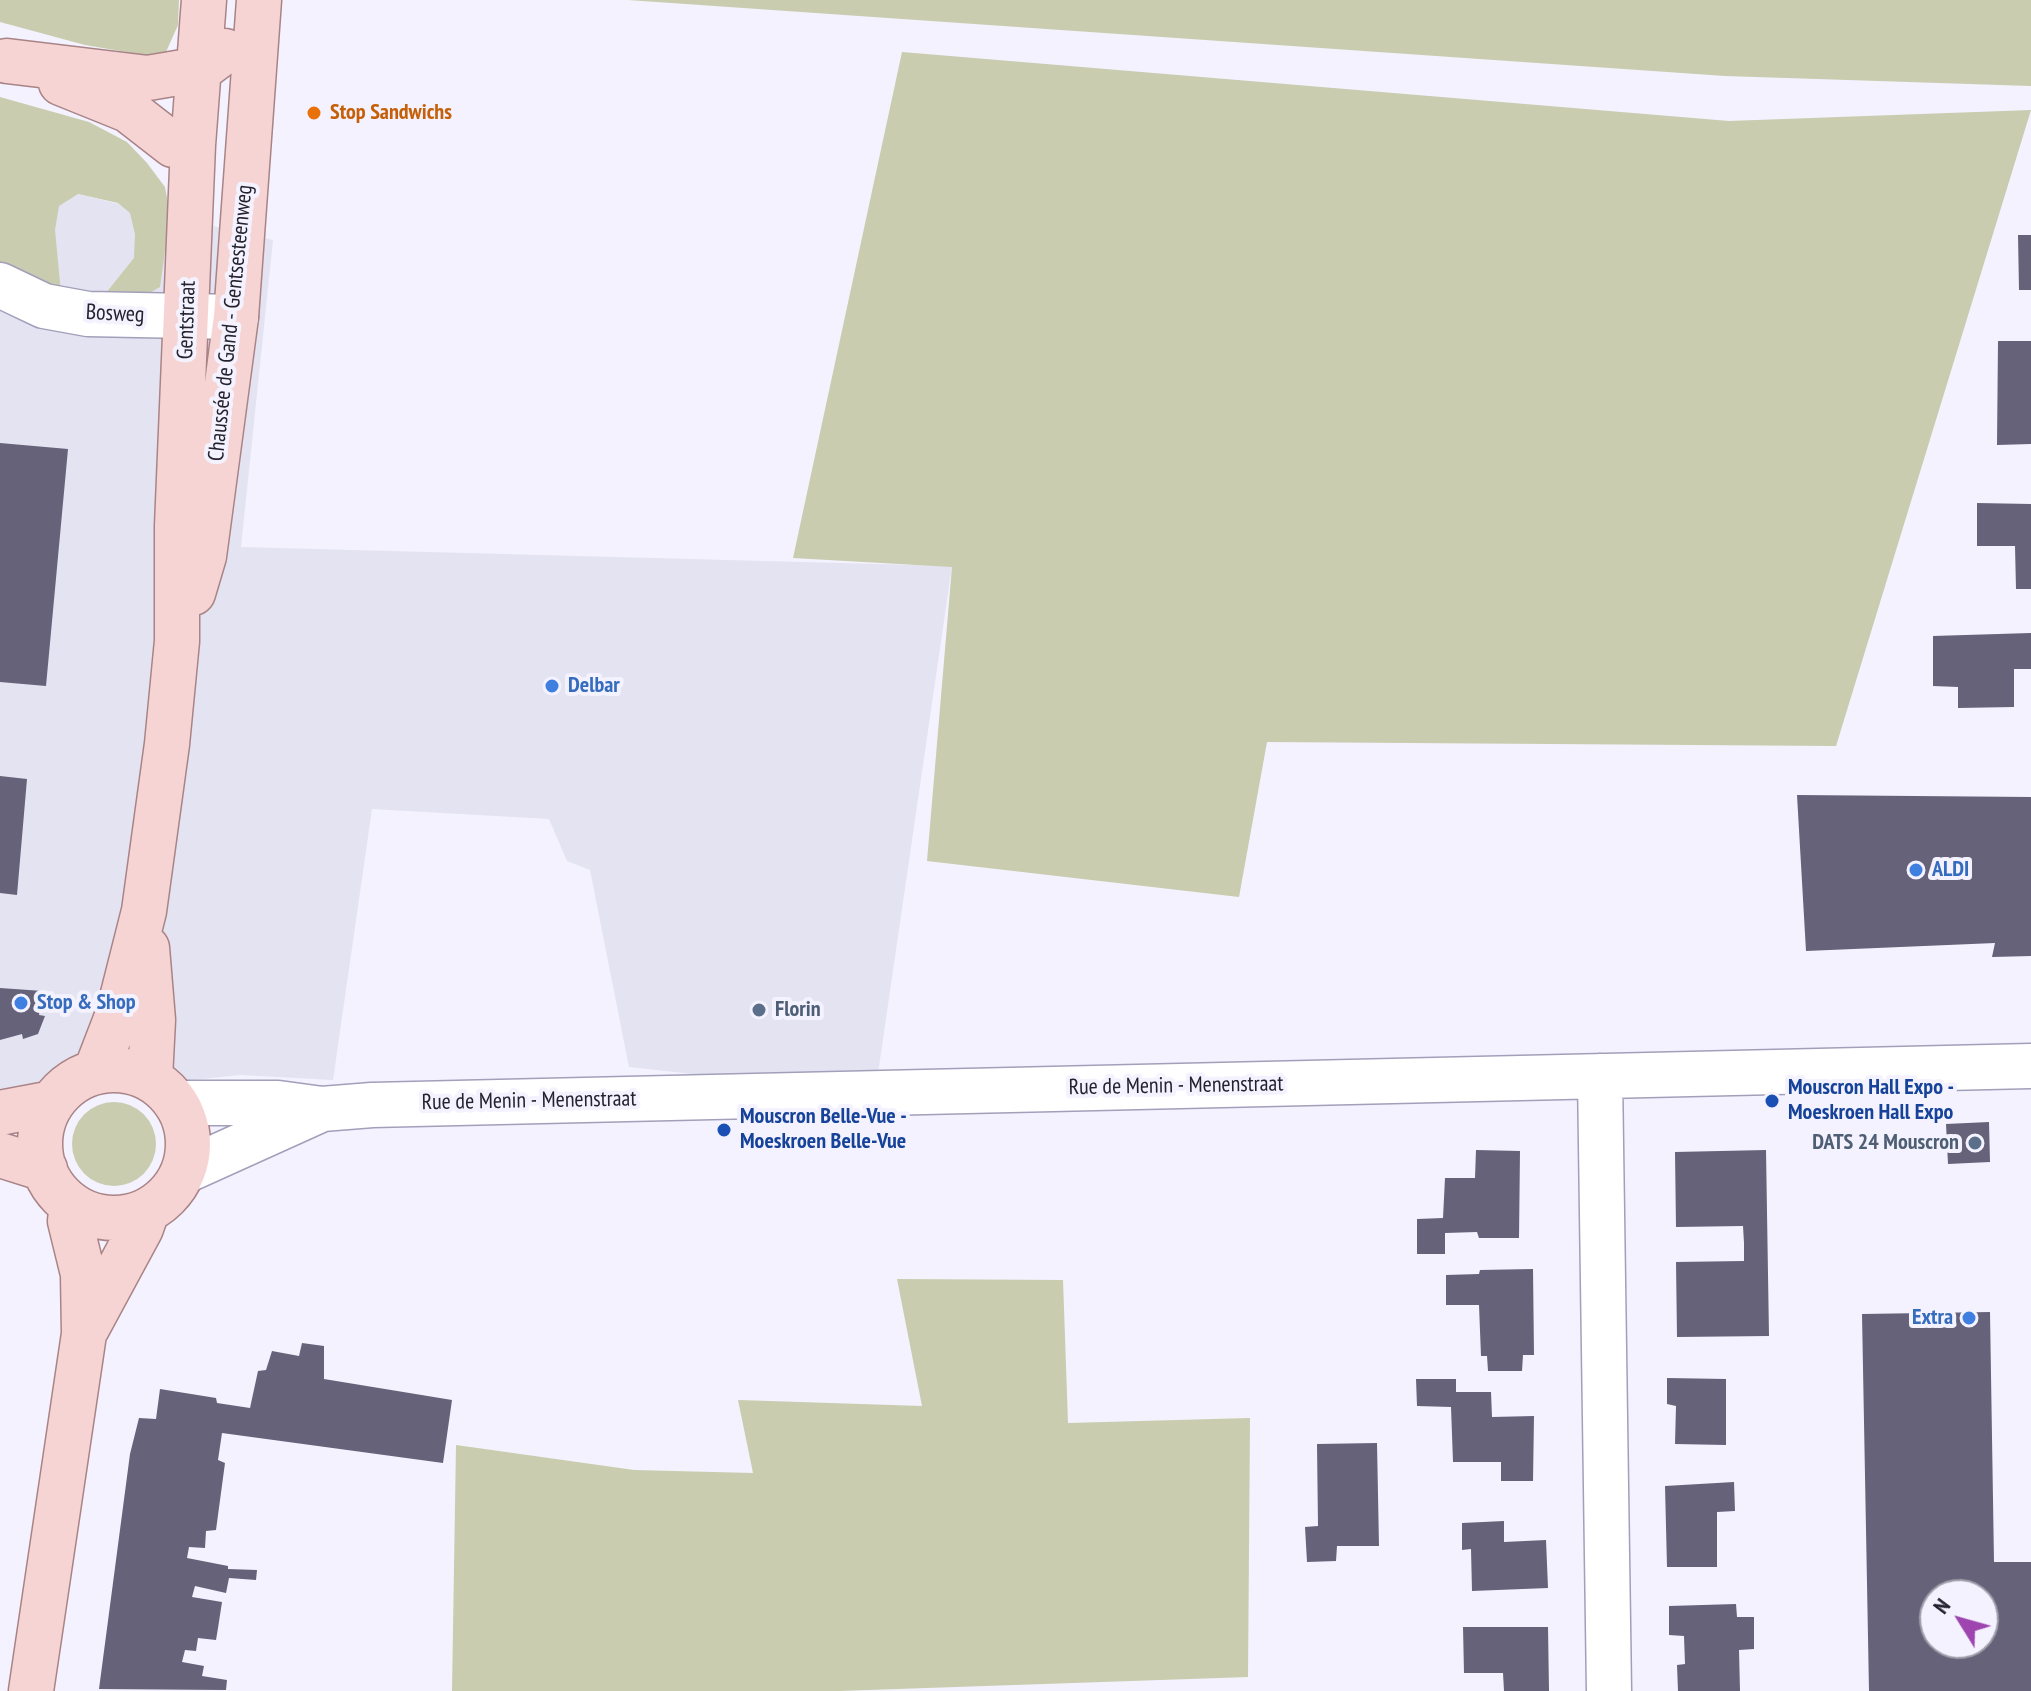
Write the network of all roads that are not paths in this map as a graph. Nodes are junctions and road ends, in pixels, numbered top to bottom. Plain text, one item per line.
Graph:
1 (204, 0) edge
2 (258, 4) edge
3 (4, 60) edge
4 (201, 69) junction
5 (193, 145) junction
6 (0, 285) edge
7 (188, 316) junction
8 (236, 317) junction
9 (177, 641) junction
10 (144, 911) junction
11 (2031, 1066) edge
12 (96, 1071) junction
13 (1600, 1076) junction
14 (163, 1090) junction
15 (52, 1103) junction
16 (322, 1109) junction
17 (0, 1113) edge
18 (0, 1155) edge
19 (45, 1169) junction
20 (185, 1171) junction
21 (72, 1205) junction
22 (147, 1211) junction
23 (84, 1334) junction
24 (31, 1691) edge
25 (1609, 1691) edge

1 - 4 main road, Gentstraat
2 - 4 main road
2 - 8 main road, Chaussée de Gand - Gentsesteenweg
3 - 4 main road
3 - 5 main road
4 - 5 main road, Gentstraat
5 - 7 main road, Gentstraat
6 - 7 street, Bosweg
7 - 8 street, Bosweg
7 - 9 main road, Gentstraat
8 - 9 main road, Chaussée de Gand - Gentsesteenweg
9 - 10 main road
10 - 12 main road
10 - 14 main road
11 - 13 street, Rue de Menin - Menenstraat
12 - 14 main road
12 - 15 main road
13 - 16 street, Rue de Menin - Menenstraat
13 - 25 street
14 - 16 street, Rue de Menin - Menenstraat
14 - 20 main road
15 - 17 main road
15 - 19 main road
16 - 20 street, Rue de Menin - Menenstraat
18 - 19 main road
19 - 21 main road
20 - 22 main road
21 - 22 main road
21 - 23 main road
22 - 23 main road
23 - 24 main road

